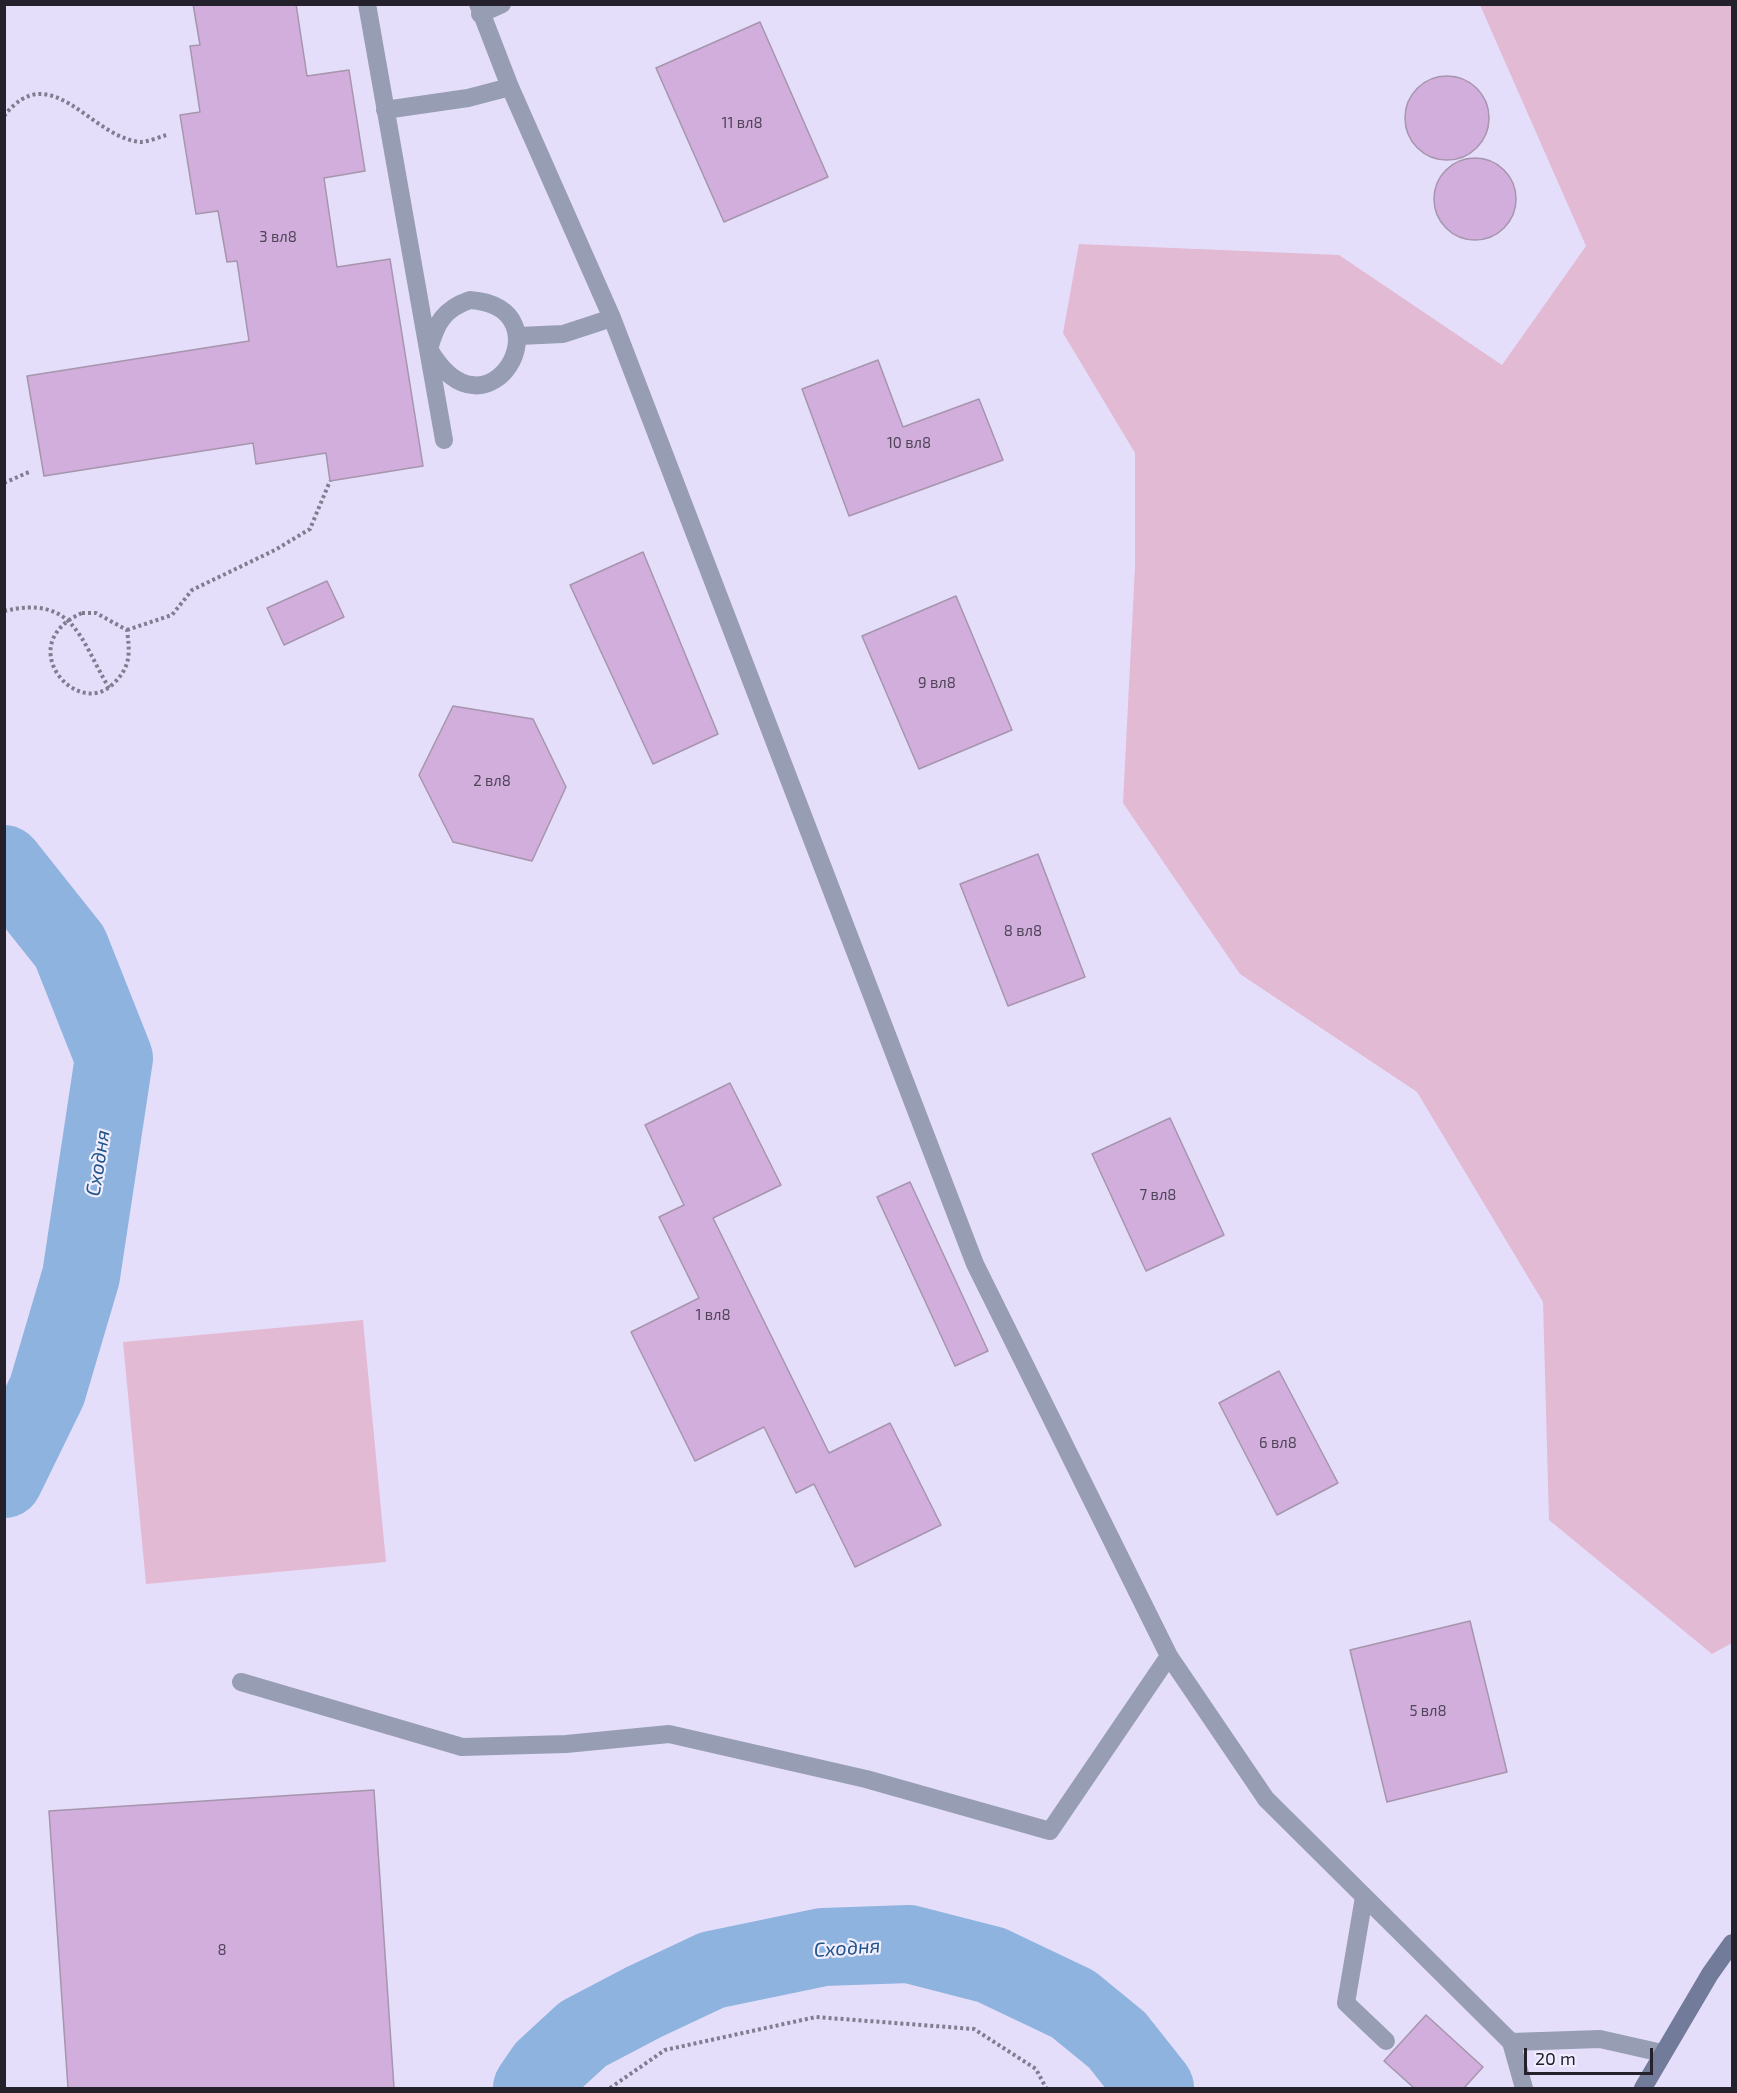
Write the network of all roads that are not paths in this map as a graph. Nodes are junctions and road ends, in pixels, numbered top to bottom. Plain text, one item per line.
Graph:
1 (367, 4) edge
2 (502, 4) edge
3 (479, 9) edge
4 (510, 87) junction
5 (385, 110) junction
6 (612, 318) junction
7 (519, 336) junction
8 (429, 349) junction
9 (444, 440) dead end
10 (1169, 1656) junction
11 (241, 1682) dead end
12 (1364, 1897) junction
13 (1732, 1943) edge
14 (1386, 2042) dead end
15 (1511, 2042) junction
16 (1662, 2053) junction
17 (1524, 2088) edge
18 (1643, 2088) edge

1 - 5 lane
2 - 3 lane
3 - 4 lane
4 - 5 lane
4 - 6 lane
5 - 8 lane
6 - 7 lane
6 - 10 lane
7 - 8 lane
7 - 8 lane
8 - 9 lane
10 - 11 lane
10 - 12 lane
12 - 14 lane
12 - 15 lane
13 - 16 main road
15 - 16 lane
15 - 17 lane
16 - 18 main road

